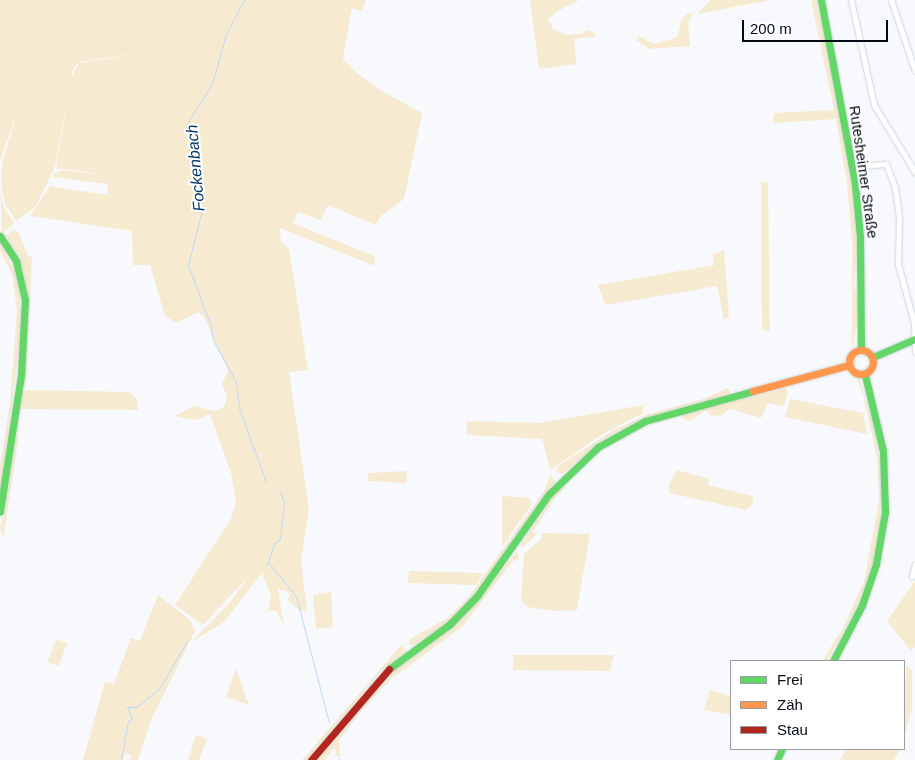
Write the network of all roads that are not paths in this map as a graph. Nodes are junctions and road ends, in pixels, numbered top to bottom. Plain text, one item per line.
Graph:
1 (821, 0) edge
2 (851, 0) edge
3 (891, 0) edge
4 (915, 71) edge
5 (858, 166) dead end
6 (915, 172) edge
7 (0, 236) edge
8 (914, 322) edge
9 (914, 339) edge
10 (861, 350) junction
11 (915, 352) edge
12 (873, 357) junction
13 (849, 365) junction
14 (865, 374) junction
15 (0, 511) edge
16 (915, 564) edge
17 (912, 576) dead end
18 (834, 660) edge
19 (311, 760) edge

1 - 10 street, Rutesheimer Straße
2 - 6 street
3 - 4 street
5 - 8 street
7 - 15 street
8 - 9 street
9 - 11 street
9 - 12 street
10 - 12 street
10 - 13 street
12 - 14 street
13 - 14 street
13 - 19 street
14 - 18 street
16 - 17 street

